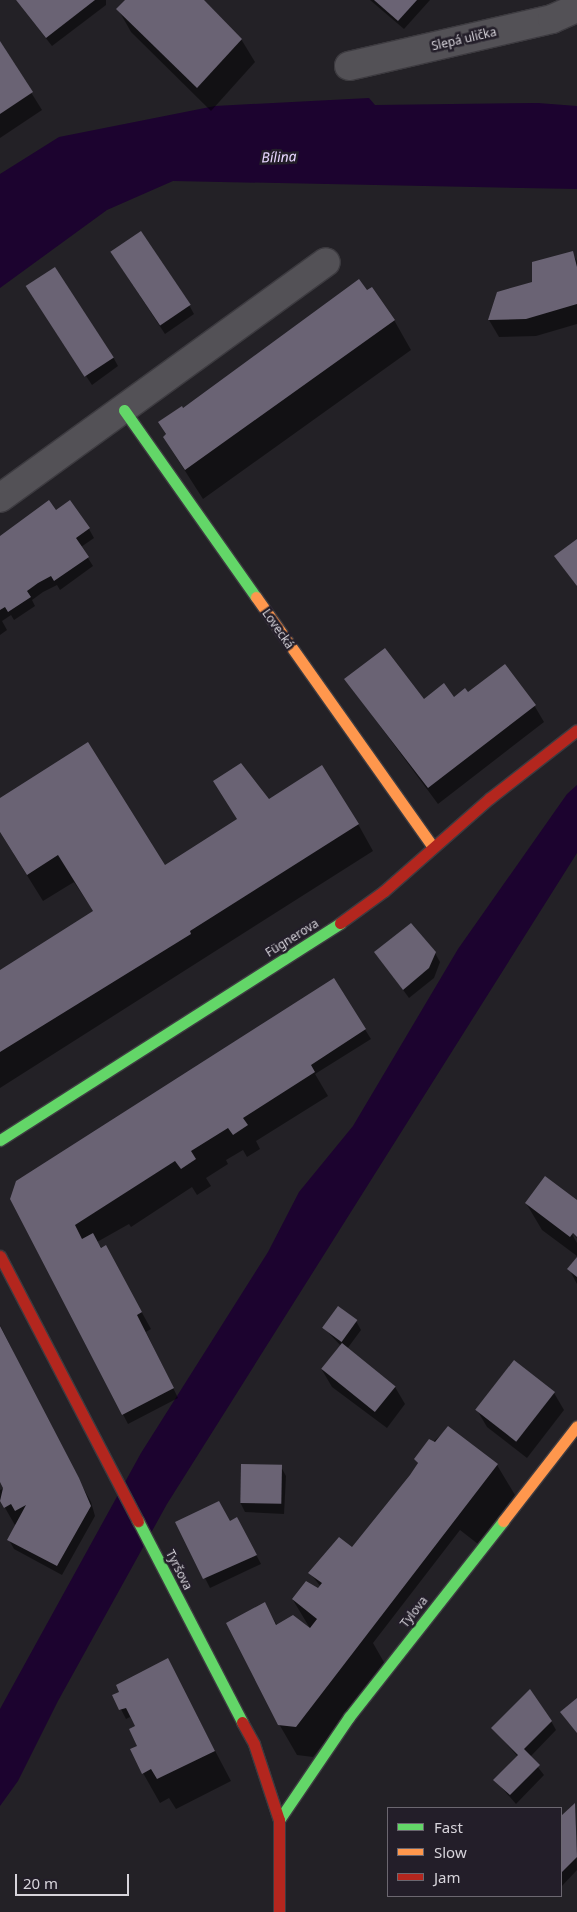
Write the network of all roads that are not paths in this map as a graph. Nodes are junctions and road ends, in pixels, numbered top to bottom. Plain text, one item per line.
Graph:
1 (577, 8) edge
2 (349, 66) dead end
3 (326, 262) dead end
4 (124, 410) junction
5 (0, 498) edge
6 (577, 730) edge
7 (433, 847) junction
8 (0, 1140) edge
9 (0, 1256) edge
10 (577, 1426) edge
11 (279, 1820) junction
12 (279, 1912) edge

1 - 2 street, Slepá ulička
3 - 4 street
4 - 5 street
4 - 7 street, Lovecká
6 - 7 street, Fügnerova
7 - 8 street, Fügnerova
9 - 11 street, Tyršova
10 - 11 street, Tylova
11 - 12 street, Tyršova

